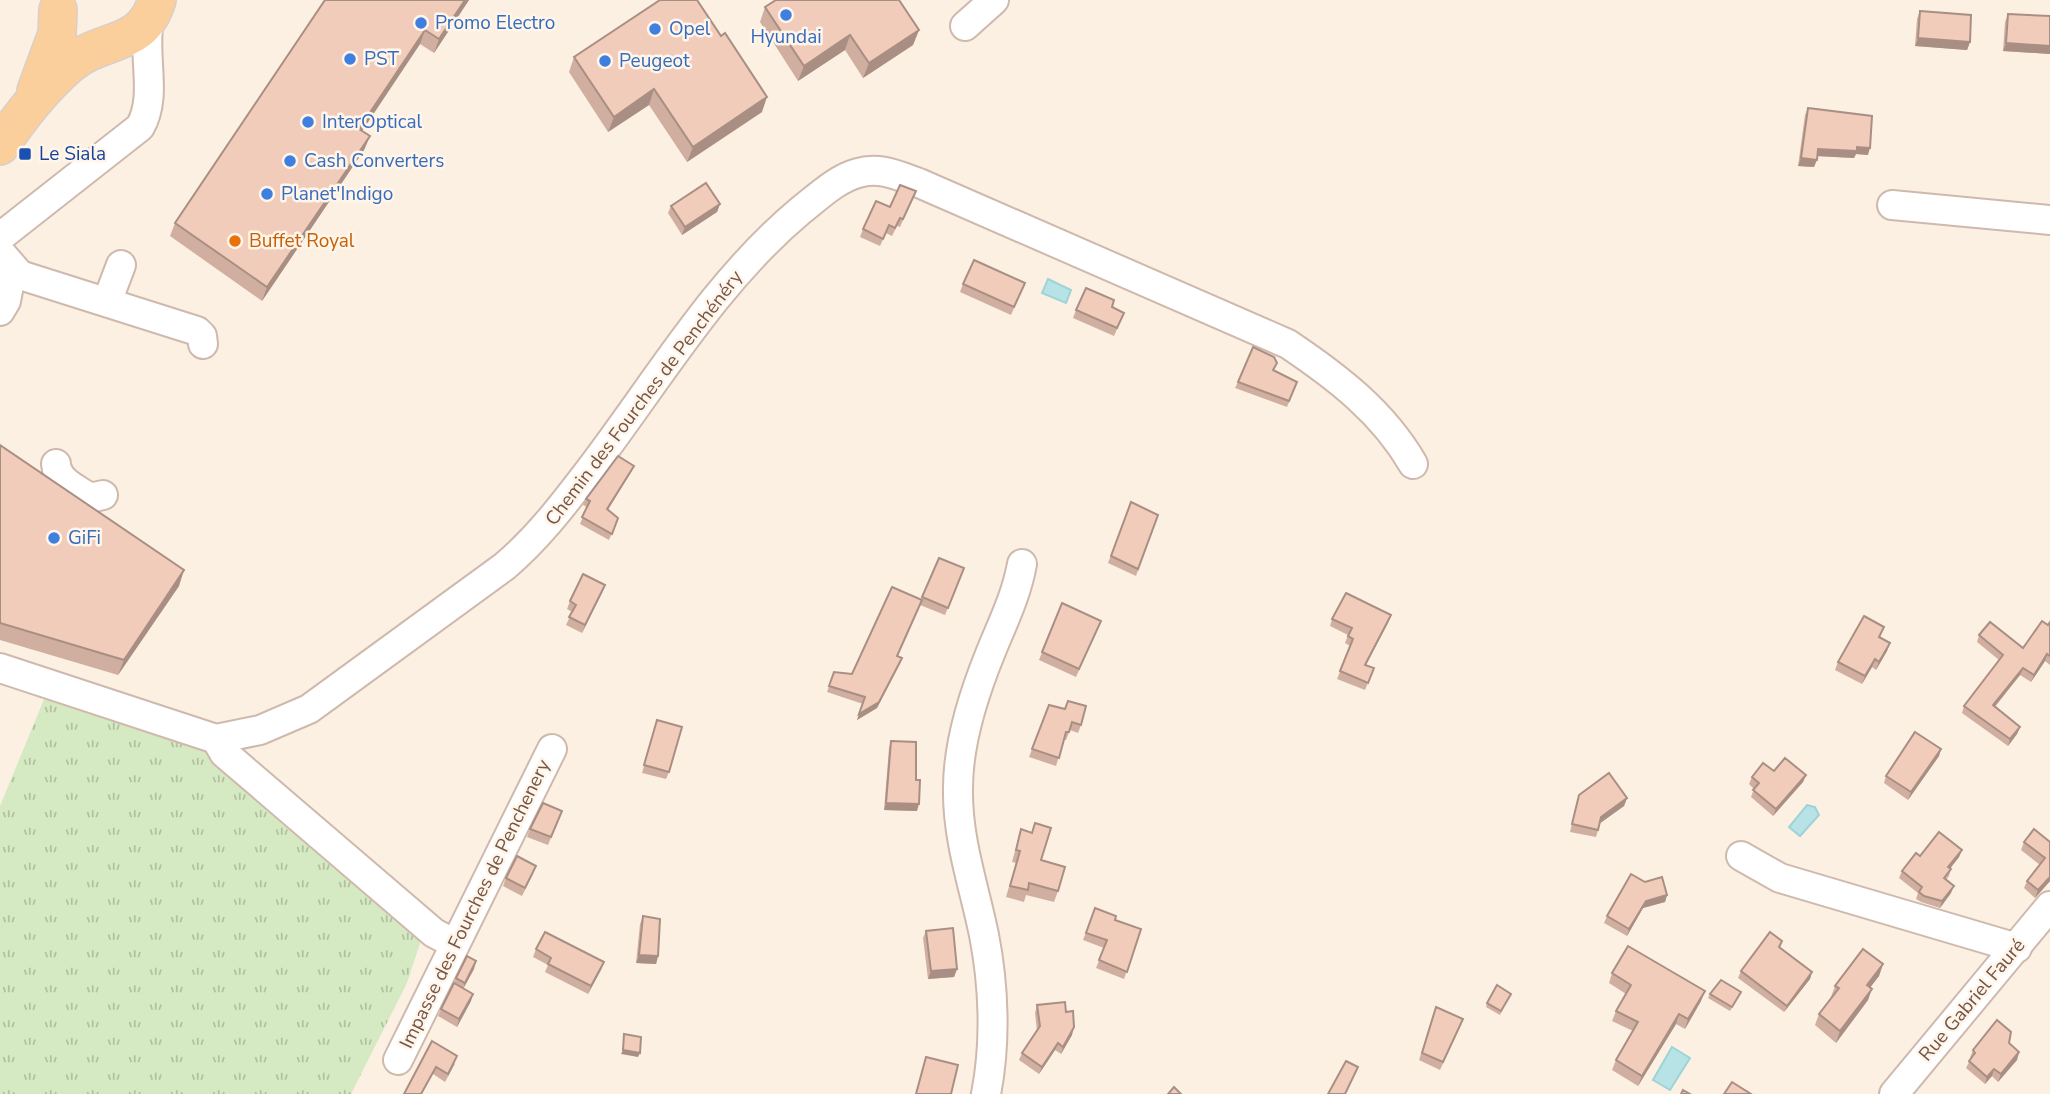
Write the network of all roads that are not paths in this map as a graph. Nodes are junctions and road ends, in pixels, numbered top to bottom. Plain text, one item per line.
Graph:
1 (994, 0) edge
2 (56, 5) edge
3 (157, 9) edge
4 (965, 26) dead end
5 (108, 43) junction
6 (148, 89) junction
7 (33, 99) junction
8 (0, 146) edge
9 (1892, 205) dead end
10 (2050, 220) edge
11 (0, 237) edge
12 (121, 265) dead end
13 (20, 273) edge
14 (94, 302) junction
15 (0, 311) edge
16 (203, 344) dead end
17 (56, 464) dead end
18 (1413, 464) dead end
19 (103, 495) dead end
20 (1022, 564) dead end
21 (0, 668) edge
22 (216, 738) junction
23 (552, 749) dead end
24 (1741, 856) dead end
25 (2050, 906) edge
26 (455, 944) junction
27 (2017, 948) junction
28 (398, 1060) dead end
29 (986, 1094) edge
30 (1894, 1094) edge

1 - 4 street
2 - 5 main road
2 - 7 main road
3 - 5 main road
3 - 6 street
5 - 6 street
5 - 7 main road
6 - 11 street
7 - 8 main road
9 - 10 street
12 - 14 street
13 - 14 street
13 - 15 street
14 - 16 street
17 - 19 street
18 - 22 street, Chemin des Fourches de Penchénéry
20 - 29 street
21 - 22 street, Chemin des Fourches de Penchénéry
22 - 26 street
23 - 26 street, Impasse des Fourches de Penchenery
24 - 27 street
25 - 27 street, Rue Gabriel Fauré
26 - 28 street, Impasse des Fourches de Penchenery
27 - 30 street, Rue Gabriel Fauré

